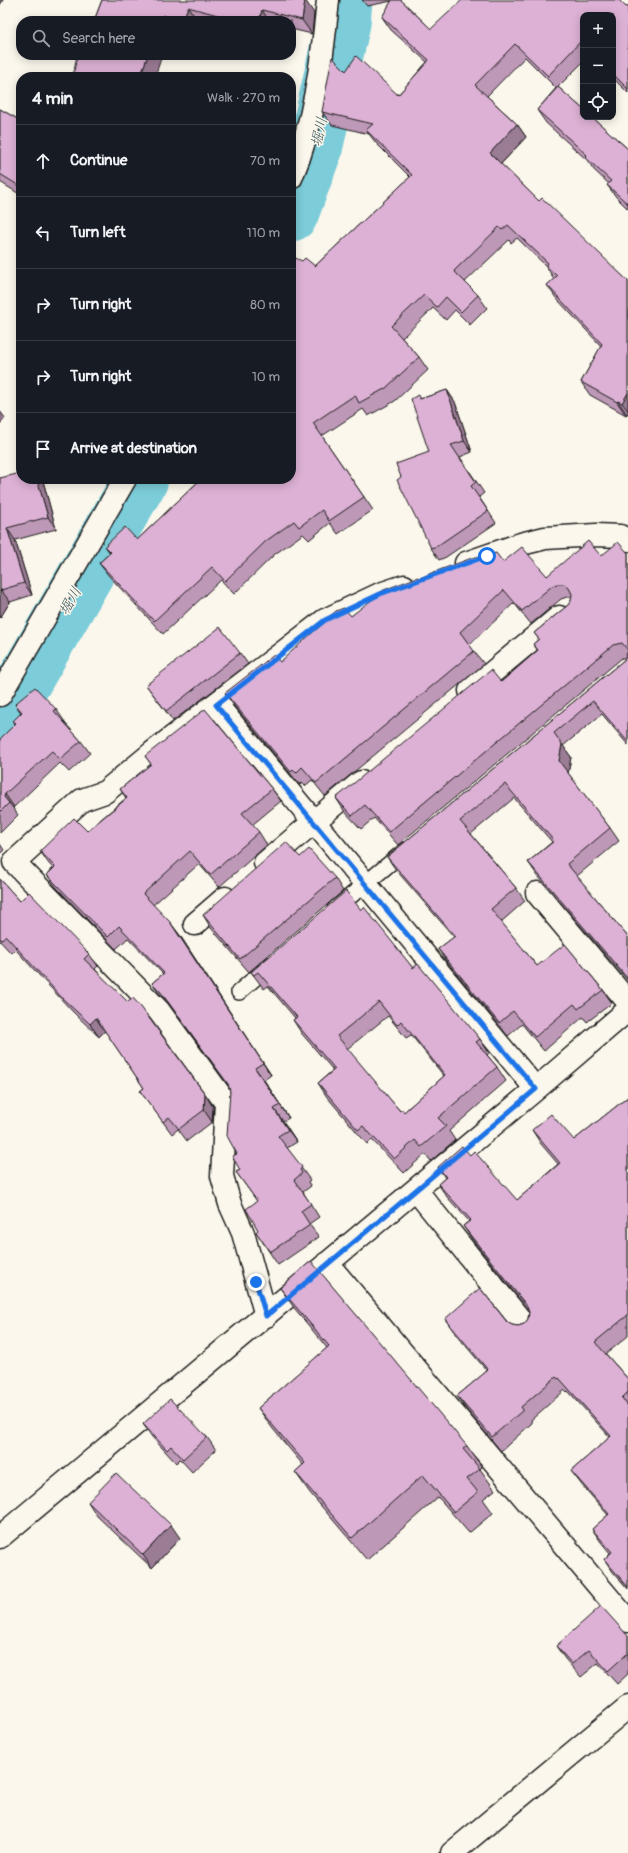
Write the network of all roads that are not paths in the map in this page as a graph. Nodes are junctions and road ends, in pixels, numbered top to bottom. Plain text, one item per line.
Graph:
1 (328, 0) edge
2 (296, 166) edge
3 (122, 484) edge
4 (628, 540) edge
5 (444, 571) edge
6 (423, 579) edge
7 (569, 609) edge
8 (0, 695) edge
9 (216, 705) junction
10 (453, 705) edge
11 (374, 771) edge
12 (313, 822) junction
13 (414, 843) edge
14 (365, 884) junction
15 (537, 893) dead end
16 (323, 920) edge
17 (195, 924) dead end
18 (281, 956) edge
19 (239, 992) dead end
20 (628, 1002) edge
21 (628, 1010) edge
22 (536, 1089) junction
23 (416, 1190) junction
24 (327, 1264) junction
25 (266, 1316) junction
26 (526, 1327) edge
27 (0, 1537) edge
28 (628, 1621) edge
29 (628, 1706) edge
30 (452, 1853) edge

1 - 2 street
3 - 8 street
4 - 5 street
6 - 9 street
7 - 10 street
9 - 12 street
9 - 25 street
11 - 12 street
12 - 14 street
12 - 17 street
13 - 14 lane
14 - 16 lane
14 - 22 street
15 - 20 street
18 - 19 lane
21 - 22 street
22 - 23 street
23 - 24 street
23 - 26 street
24 - 25 street
24 - 28 street
25 - 27 street
29 - 30 street

